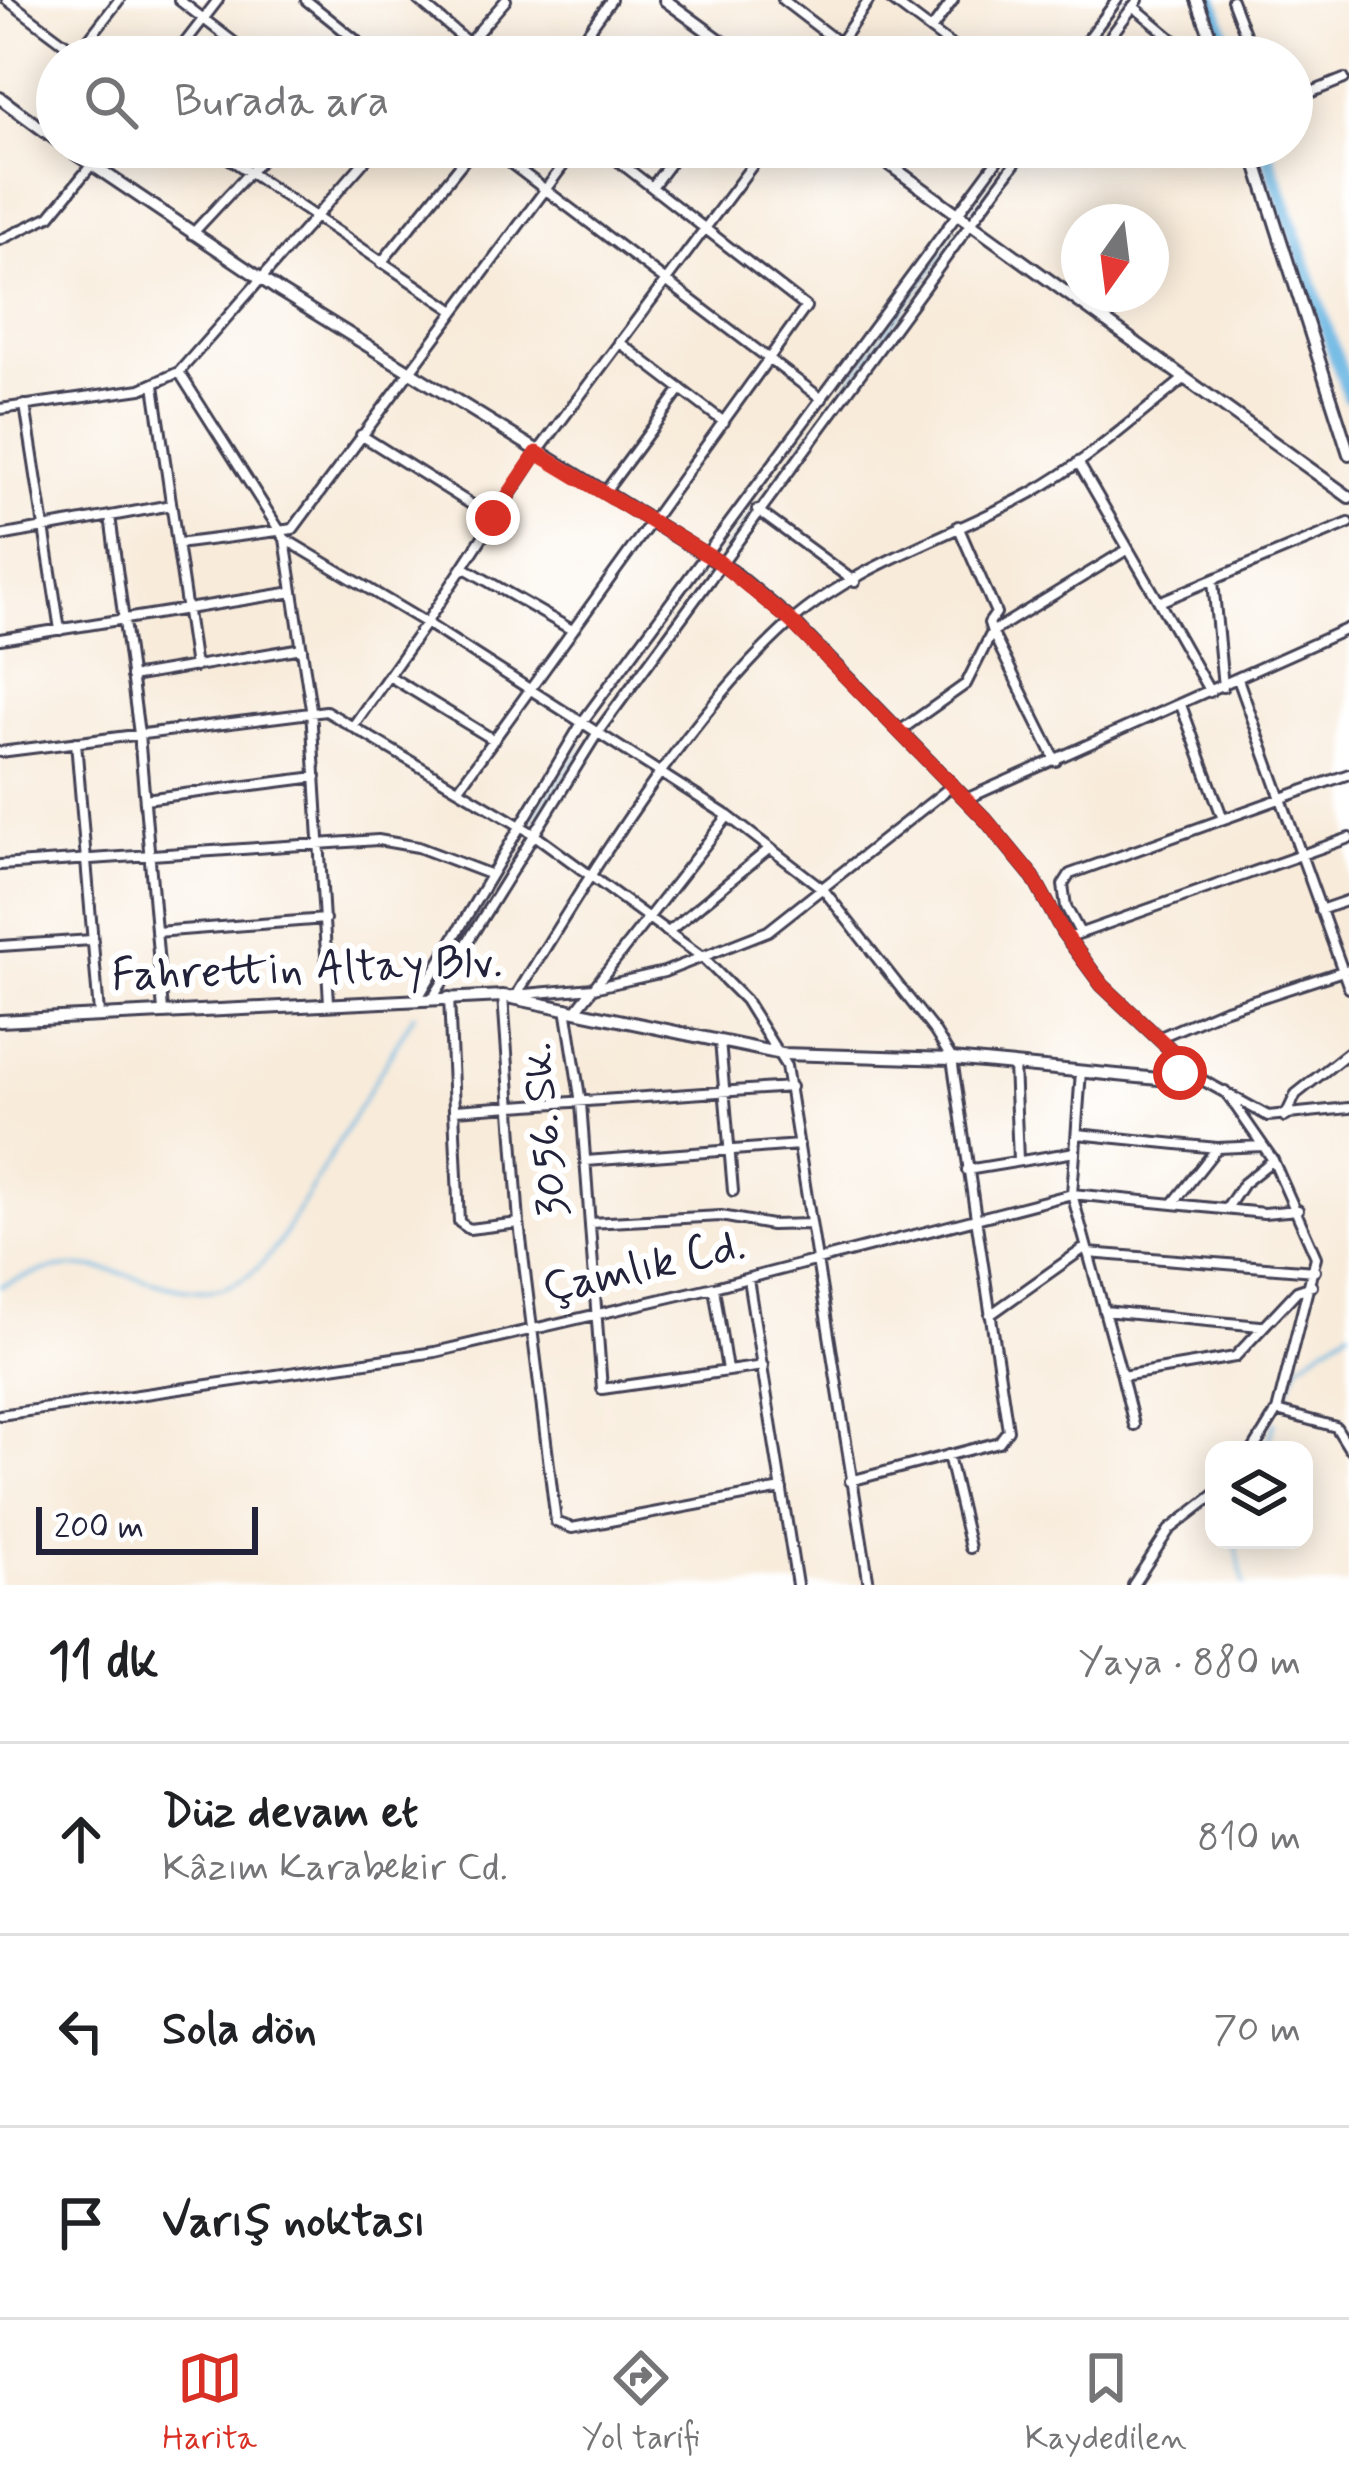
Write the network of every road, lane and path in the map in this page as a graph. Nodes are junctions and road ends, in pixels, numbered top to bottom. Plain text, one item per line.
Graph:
1 (7, 0) edge
2 (119, 0) edge
3 (179, 0) edge
4 (218, 0) edge
5 (306, 0) edge
6 (418, 0) edge
7 (506, 0) edge
8 (611, 0) edge
9 (665, 0) edge
10 (782, 0) edge
11 (869, 0) edge
12 (891, 0) edge
13 (952, 0) edge
14 (1117, 0) edge
15 (1197, 0) edge
16 (1232, 0) edge
17 (1136, 3) edge
18 (203, 18) junction
19 (931, 30) junction
20 (55, 36) edge
21 (94, 36) edge
22 (190, 36) edge
23 (226, 36) edge
24 (351, 36) edge
25 (459, 36) edge
26 (475, 36) edge
27 (586, 36) edge
28 (714, 36) edge
29 (830, 36) edge
30 (844, 36) edge
31 (939, 36) edge
32 (1090, 36) edge
33 (1111, 36) edge
34 (1171, 36) edge
35 (1210, 36) edge
36 (1246, 36) edge
37 (1344, 79) dead end
38 (1313, 92) edge
39 (0, 98) edge
40 (36, 125) edge
41 (90, 168) edge
42 (95, 168) edge
43 (243, 168) edge
44 (254, 168) edge
45 (358, 168) edge
46 (458, 168) edge
47 (518, 168) edge
48 (561, 168) edge
49 (627, 168) edge
50 (666, 168) edge
51 (749, 168) edge
52 (894, 168) edge
53 (991, 168) edge
54 (1011, 168) edge
55 (1258, 168) edge
56 (250, 173) junction
57 (652, 187) junction
58 (545, 188) junction
59 (956, 214) junction
60 (314, 218) junction
61 (969, 224) junction
62 (702, 228) junction
63 (192, 234) junction
64 (0, 240) edge
65 (381, 263) junction
66 (260, 279) junction
67 (664, 279) junction
68 (453, 310) junction
69 (620, 342) junction
70 (772, 358) junction
71 (179, 373) junction
72 (408, 373) junction
73 (1185, 378) junction
74 (154, 385) junction
75 (681, 389) junction
76 (822, 400) junction
77 (25, 405) junction
78 (0, 409) edge
79 (724, 422) junction
80 (361, 435) junction
81 (537, 453) junction
82 (1349, 454) edge
83 (1078, 462) junction
84 (605, 492) junction
85 (1349, 497) edge
86 (171, 506) junction
87 (757, 510) junction
88 (110, 516) junction
89 (493, 518) junction
90 (651, 520) junction
91 (1349, 523) edge
92 (958, 526) junction
93 (44, 528) junction
94 (0, 536) edge
95 (284, 537) junction
96 (177, 544) junction
97 (1128, 548) junction
98 (706, 556) junction
99 (719, 562) junction
100 (463, 567) junction
101 (1213, 581) junction
102 (855, 582) junction
103 (292, 592) junction
104 (1159, 602) junction
105 (186, 610) junction
106 (124, 620) junction
107 (791, 621) junction
108 (426, 623) junction
109 (1349, 628) edge
110 (60, 630) junction
111 (572, 630) junction
112 (992, 632) junction
113 (0, 639) edge
114 (302, 648) junction
115 (195, 667) junction
116 (388, 676) junction
117 (131, 677) junction
118 (1238, 680) junction
119 (530, 687) junction
120 (1223, 687) junction
121 (1210, 692) junction
122 (1181, 705) junction
123 (311, 710) junction
124 (583, 721) junction
125 (353, 726) junction
126 (901, 730) junction
127 (598, 732) junction
128 (139, 734) junction
129 (494, 740) junction
130 (76, 742) junction
131 (0, 752) edge
132 (1055, 761) junction
133 (1349, 774) edge
134 (662, 775) junction
135 (316, 776) junction
136 (953, 785) junction
137 (459, 788) junction
138 (145, 799) junction
139 (966, 799) junction
140 (1277, 799) junction
141 (728, 816) junction
142 (1223, 819) junction
143 (518, 824) junction
144 (532, 833) junction
145 (1349, 838) edge
146 (320, 843) junction
147 (770, 848) junction
148 (150, 856) junction
149 (1298, 856) junction
150 (86, 860) junction
151 (0, 865) edge
152 (489, 874) junction
153 (590, 874) junction
154 (823, 889) junction
155 (1349, 900) edge
156 (1320, 910) junction
157 (648, 916) junction
158 (325, 919) junction
159 (156, 932) junction
160 (668, 932) junction
161 (1073, 935) junction
162 (92, 940) junction
163 (0, 946) edge
164 (702, 957) junction
165 (1346, 971) edge
166 (593, 988) junction
167 (1349, 988) edge
168 (519, 991) junction
169 (434, 996) junction
170 (449, 996) junction
171 (503, 996) junction
172 (418, 998) junction
173 (329, 1002) junction
174 (571, 1008) junction
175 (163, 1011) junction
176 (99, 1014) junction
177 (0, 1021) edge
178 (1159, 1038) junction
179 (720, 1041) junction
180 (1349, 1052) edge
181 (782, 1054) junction
182 (952, 1059) junction
183 (1014, 1065) junction
184 (1182, 1069) junction
185 (1081, 1071) junction
186 (791, 1088) junction
187 (1225, 1091) junction
188 (728, 1092) junction
189 (581, 1103) junction
190 (511, 1108) junction
191 (1349, 1108) edge
192 (455, 1110) junction
193 (1285, 1117) junction
194 (1077, 1134) junction
195 (799, 1145) junction
196 (1263, 1146) junction
197 (1217, 1148) junction
198 (1075, 1152) junction
199 (734, 1153) junction
200 (1018, 1160) junction
201 (1273, 1160) junction
202 (586, 1161) junction
203 (967, 1170) junction
204 (734, 1191) dead end
205 (1072, 1194) junction
206 (1174, 1202) junction
207 (1227, 1208) junction
208 (1298, 1210) junction
209 (974, 1222) junction
210 (519, 1223) junction
211 (590, 1223) junction
212 (810, 1223) junction
213 (1087, 1250) junction
214 (815, 1262) junction
215 (1316, 1271) junction
216 (748, 1279) junction
217 (1312, 1286) junction
218 (714, 1287) junction
219 (1104, 1311) junction
220 (596, 1315) junction
221 (990, 1315) junction
222 (1260, 1326) junction
223 (532, 1328) junction
224 (763, 1366) junction
225 (727, 1370) junction
226 (1122, 1376) junction
227 (1277, 1411) junction
228 (0, 1414) edge
229 (1134, 1425) dead end
230 (1258, 1441) edge
231 (1349, 1448) edge
232 (948, 1455) junction
233 (850, 1481) junction
234 (782, 1489) junction
235 (1205, 1502) edge
236 (970, 1548) dead end
237 (797, 1585) edge
238 (869, 1585) edge
239 (1133, 1585) edge

1 - 20 street
2 - 21 street
3 - 18 street
4 - 18 street
5 - 24 street
6 - 25 street
7 - 26 street
8 - 27 street
9 - 28 street
10 - 29 street
11 - 30 street
12 - 19 street
13 - 19 street
14 - 32 street
15 - 35 street
16 - 36 street
17 - 33 street
17 - 34 street
18 - 22 street
18 - 23 street
19 - 31 street
37 - 38 street
39 - 40 street
41 - 64 street
42 - 63 street
43 - 56 street
44 - 56 street
45 - 60 street
46 - 65 street
47 - 58 street
48 - 58 street
49 - 57 street
50 - 57 street
51 - 62 street
52 - 59 street
53 - 59 street
54 - 61 street
55 - 82 street
56 - 60 street
56 - 63 street
57 - 62 street
58 - 67 street
58 - 68 street
59 - 61 street
59 - 76 street
60 - 65 street
60 - 66 street
61 - 73 street
61 - 87 street
62 - 67 street
62 - 70 street
63 - 66 street
65 - 68 street
66 - 71 street
66 - 72 street
67 - 69 street
67 - 70 street
68 - 72 street
69 - 75 street
69 - 81 street
70 - 76 street
70 - 79 street
71 - 74 street
71 - 95 street
72 - 80 street
72 - 81 street
73 - 83 street
73 - 85 street
74 - 77 street
74 - 86 street
75 - 79 street
75 - 84 street
76 - 98 street
77 - 78 street
77 - 93 street
79 - 90 street
80 - 89 street
80 - 95 street
81 - 84 street
81 - 89 street
83 - 92 street
83 - 97 street
84 - 90 street
86 - 88 street
86 - 96 street
87 - 99 street
87 - 102 street
88 - 93 street
88 - 106 street
89 - 100 street
90 - 98 street
90 - 111 street
91 - 101 street
92 - 102 street
92 - 112 street
93 - 94 street
93 - 110 street
95 - 96 street
95 - 103 street
95 - 108 street
96 - 105 street
97 - 104 street
97 - 112 street
98 - 99 street
98 - 124 street
99 - 107 street
99 - 127 street
100 - 108 street
100 - 111 street
101 - 104 street
101 - 120 street
102 - 107 street
103 - 105 street
103 - 114 street
104 - 121 street
105 - 106 street
105 - 115 street
106 - 110 street
106 - 117 street
107 - 126 street
107 - 134 street
108 - 116 street
108 - 119 street
109 - 118 street
110 - 113 street
111 - 119 street
112 - 126 street
112 - 132 street
114 - 115 street
114 - 123 street
115 - 117 street
116 - 125 street
116 - 129 street
117 - 128 street
118 - 120 street
118 - 140 street
119 - 124 street
119 - 129 street
120 - 121 street
121 - 122 street
122 - 132 street
122 - 142 street
123 - 125 street
123 - 128 street
123 - 135 street
124 - 127 street
124 - 143 street
125 - 137 street
126 - 136 street
127 - 134 street
127 - 144 street
128 - 130 street
128 - 138 street
129 - 137 street
130 - 131 street
130 - 150 street
132 - 139 street
133 - 140 street
134 - 141 street
134 - 153 street
135 - 138 street
135 - 146 street
136 - 139 street
136 - 154 street
137 - 143 street
138 - 148 street
139 - 161 street
140 - 142 street
140 - 149 street
141 - 147 street
141 - 157 street
142 - 161 street
143 - 144 street
143 - 152 street
144 - 153 street
144 - 169 street
145 - 149 street
146 - 148 street
146 - 152 street
146 - 158 street
147 - 154 street
147 - 160 street
148 - 150 street
148 - 159 street
149 - 156 street
149 - 161 street
150 - 151 street
150 - 162 street
152 - 172 street
153 - 157 street
153 - 168 street
154 - 164 street
154 - 182 street
155 - 156 street
156 - 165 street
157 - 160 street
157 - 166 street
158 - 159 street
158 - 173 street
159 - 175 street
160 - 164 street
161 - 178 street
162 - 163 street
162 - 176 street
164 - 166 street
164 - 181 street
165 - 167 street
165 - 178 street
166 - 168 street
166 - 174 street
168 - 171 street
169 - 170 street, Fahrettin Altay Blv.
169 - 172 street, Fahrettin Altay Blv.
170 - 171 street, Fahrettin Altay Blv.
170 - 192 street
171 - 174 street, Fahrettin Altay Blv.
171 - 190 street
172 - 173 street, Fahrettin Altay Blv.
173 - 175 street, Fahrettin Altay Blv.
174 - 179 street, Fahrettin Altay Blv.
174 - 189 street, 3056. Sk.
175 - 176 street, Fahrettin Altay Blv.
176 - 177 street, Fahrettin Altay Blv.
178 - 184 street
179 - 181 street, Fahrettin Altay Blv.
179 - 188 street
180 - 193 street
181 - 182 street, Fahrettin Altay Blv.
181 - 186 street
182 - 183 street, Fahrettin Altay Blv.
182 - 203 street
183 - 185 street, Fahrettin Altay Blv.
183 - 200 street
184 - 185 street, Fahrettin Altay Blv.
184 - 187 street
185 - 194 street
186 - 188 street
186 - 195 street
187 - 193 street
187 - 196 street
188 - 189 street
188 - 199 street
189 - 190 street
189 - 202 street, 3056. Sk.
190 - 192 street
190 - 210 street
191 - 193 street
192 - 210 street
194 - 197 street
194 - 198 street
195 - 199 street
195 - 212 street
196 - 197 street
196 - 201 street
197 - 206 street
198 - 200 street
198 - 205 street
199 - 202 street
199 - 204 street
200 - 203 street
201 - 207 street
201 - 208 street
202 - 211 street, 3056. Sk.
203 - 209 street
205 - 206 street, Çamlık Cd.
205 - 209 street, Çamlık Cd.
205 - 213 street
206 - 207 street, Çamlık Cd.
207 - 208 street, Çamlık Cd.
208 - 215 street
209 - 214 street, Çamlık Cd.
209 - 221 street
210 - 223 street
211 - 212 street
211 - 220 street, 3056. Sk.
212 - 214 street
213 - 215 street
213 - 219 street
213 - 221 street
214 - 216 street, Çamlık Cd.
214 - 233 street
215 - 217 street
216 - 218 street, Çamlık Cd.
216 - 224 street
217 - 222 street
217 - 227 street
218 - 220 street, Çamlık Cd.
218 - 225 street
219 - 222 street
219 - 226 street
220 - 223 street, Çamlık Cd.
220 - 225 street, 3056. Sk.
221 - 232 street
222 - 226 street
223 - 228 street, Çamlık Cd.
223 - 234 street
224 - 225 street
224 - 234 street
226 - 229 street
227 - 230 street
227 - 231 street
232 - 233 street
232 - 236 street
233 - 238 street
234 - 237 street
235 - 239 street

